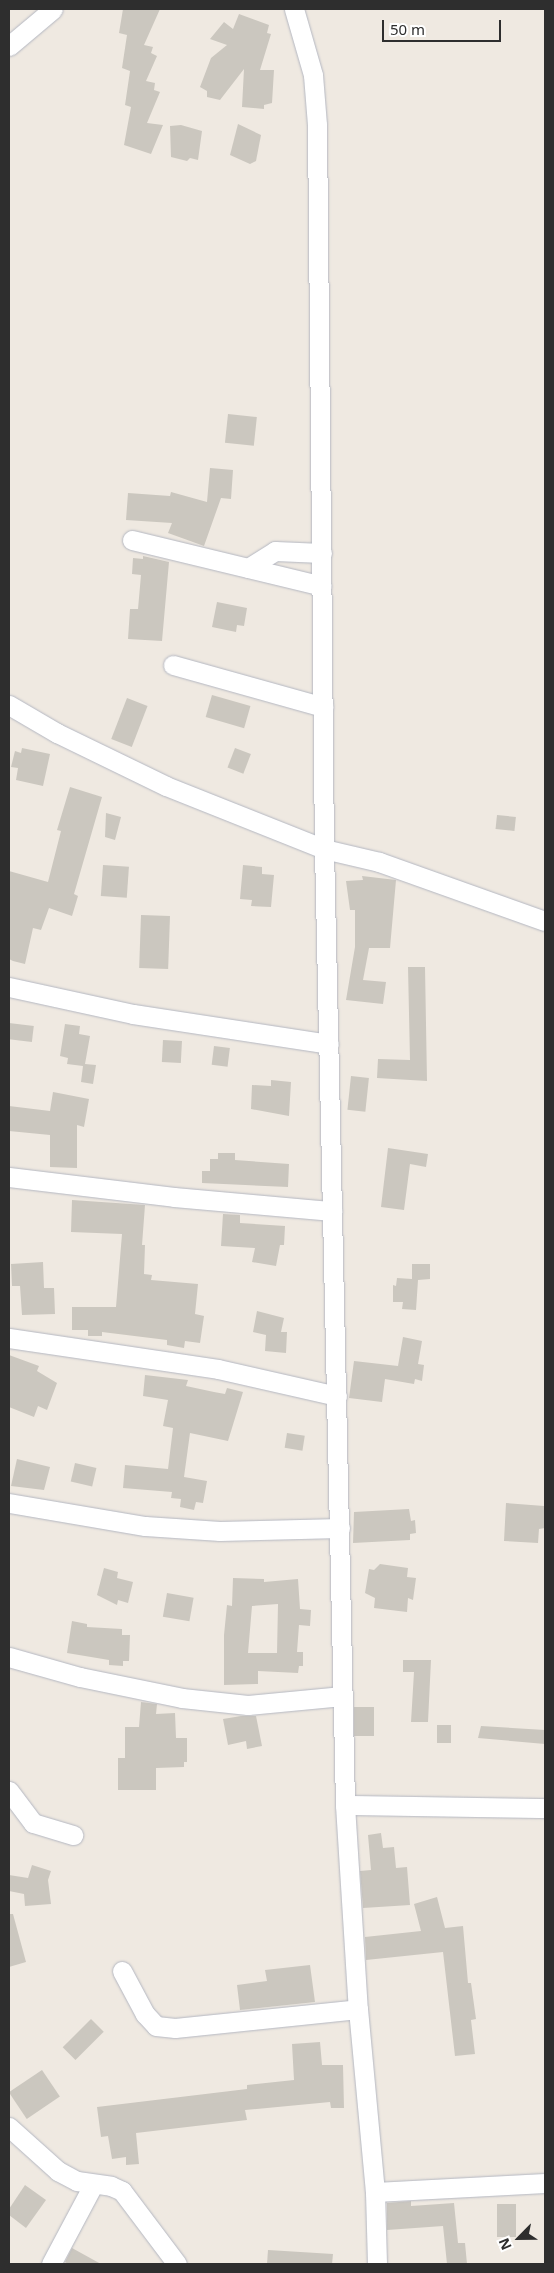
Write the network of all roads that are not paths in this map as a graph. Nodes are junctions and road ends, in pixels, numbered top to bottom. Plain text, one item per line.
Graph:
1 (53, 9) edge
2 (294, 9) edge
3 (9, 46) edge
4 (132, 540) dead end
5 (322, 553) junction
6 (248, 568) junction
7 (322, 586) junction
8 (174, 665) dead end
9 (9, 705) edge
10 (323, 706) junction
11 (324, 849) junction
12 (545, 921) edge
13 (9, 987) edge
14 (329, 1044) junction
15 (9, 1177) edge
16 (332, 1211) junction
17 (9, 1338) edge
18 (337, 1396) junction
19 (9, 1503) edge
20 (340, 1528) junction
21 (9, 1657) edge
22 (343, 1696) junction
23 (9, 1792) edge
24 (345, 1805) junction
25 (545, 1808) edge
26 (73, 1834) dead end
27 (122, 1971) dead end
28 (358, 2009) junction
29 (9, 2127) edge
30 (545, 2183) edge
31 (93, 2185) junction
32 (375, 2192) junction
33 (51, 2264) edge
34 (177, 2264) edge
35 (377, 2264) edge

1 - 3 street
2 - 5 street
4 - 6 street
5 - 6 street
5 - 7 street
6 - 7 street
7 - 10 street
8 - 10 street
9 - 11 street
10 - 11 street
11 - 12 street
11 - 14 street
13 - 14 street
14 - 16 street
15 - 16 street
16 - 18 street
17 - 18 street
18 - 20 street
19 - 20 street
20 - 22 street
21 - 22 street
22 - 24 street
23 - 26 street
24 - 25 street
24 - 28 street
27 - 28 street
28 - 32 street
29 - 31 street
30 - 32 street
31 - 33 street
31 - 34 street
32 - 35 street

